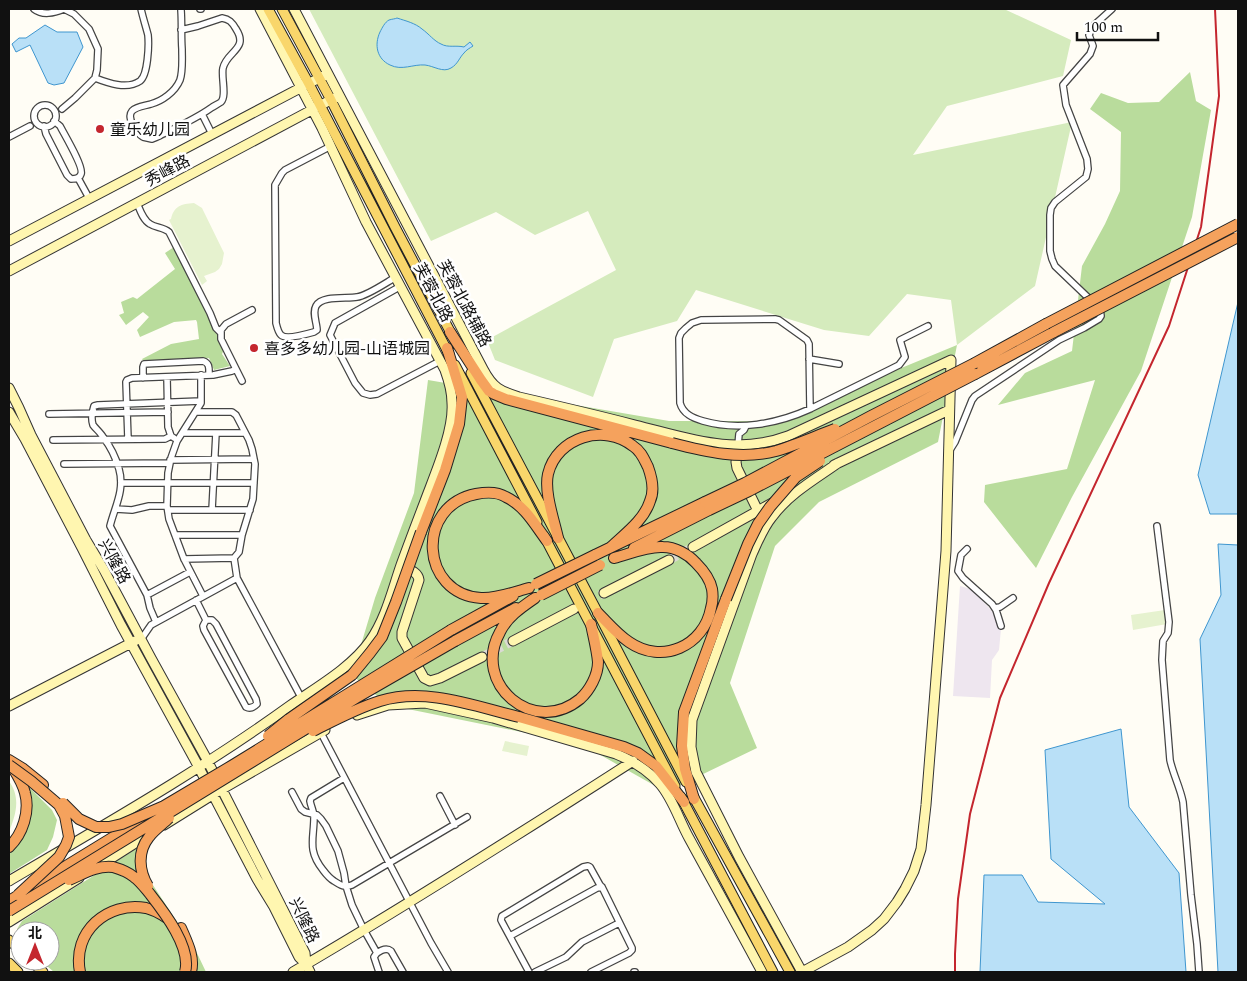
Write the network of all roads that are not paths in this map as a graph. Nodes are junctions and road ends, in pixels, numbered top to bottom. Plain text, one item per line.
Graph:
1 (34, 9) edge
2 (64, 9) edge
3 (141, 9) edge
4 (181, 9) edge
5 (260, 9) edge
6 (268, 9) edge
7 (282, 9) edge
8 (294, 9) edge
9 (1112, 9) edge
10 (181, 30) junction
11 (328, 74) junction
12 (95, 78) junction
13 (319, 78) junction
14 (305, 86) junction
15 (340, 95) junction
16 (331, 100) junction
17 (317, 108) junction
18 (202, 114) junction
19 (55, 115) junction
20 (34, 119) junction
21 (30, 126) junction
22 (42, 126) junction
23 (212, 134) junction
24 (9, 137) edge
25 (331, 146) junction
26 (78, 178) junction
27 (89, 198) junction
28 (137, 203) junction
29 (1238, 224) edge
30 (1238, 237) edge
31 (9, 241) edge
32 (9, 271) edge
33 (396, 277) junction
34 (401, 286) junction
35 (252, 310) dead end
36 (928, 326) dead end
37 (220, 332) junction
38 (450, 332) junction
39 (447, 348) junction
40 (809, 359) junction
41 (440, 361) junction
42 (839, 364) dead end
43 (236, 369) junction
44 (201, 375) junction
45 (209, 375) junction
46 (167, 377) junction
47 (143, 378) junction
48 (242, 381) dead end
49 (9, 388) edge
50 (201, 401) junction
51 (168, 402) junction
52 (127, 404) junction
53 (810, 409) junction
54 (949, 410) junction
55 (9, 412) edge
56 (168, 412) junction
57 (196, 412) junction
58 (127, 413) junction
59 (49, 414) dead end
60 (92, 414) junction
61 (871, 416) junction
62 (732, 425) junction
63 (746, 426) junction
64 (182, 433) junction
65 (216, 433) junction
66 (245, 433) junction
67 (862, 433) junction
68 (739, 434) junction
69 (171, 436) junction
70 (105, 439) junction
71 (128, 439) junction
72 (53, 440) dead end
73 (177, 441) junction
74 (738, 445) junction
75 (949, 452) junction
76 (254, 459) junction
77 (214, 460) junction
78 (170, 462) junction
79 (838, 462) junction
80 (64, 464) dead end
81 (117, 464) junction
82 (168, 482) junction
83 (121, 483) junction
84 (214, 483) junction
85 (254, 483) junction
86 (707, 506) junction
87 (167, 508) junction
88 (116, 509) junction
89 (212, 510) junction
90 (250, 510) junction
91 (758, 511) junction
92 (1157, 526) dead end
93 (175, 535) junction
94 (242, 535) junction
95 (558, 538) junction
96 (547, 541) junction
97 (612, 547) junction
98 (693, 547) tunnel mouth
99 (967, 549) dead end
100 (234, 558) junction
101 (614, 558) junction
102 (184, 559) junction
103 (668, 560) tunnel mouth
104 (401, 566) junction
105 (944, 570) junction
106 (958, 571) junction
107 (190, 572) junction
108 (237, 578) junction
109 (533, 586) junction
110 (604, 593) tunnel mouth
111 (147, 596) junction
112 (203, 596) junction
113 (538, 596) junction
114 (1013, 598) dead end
115 (196, 600) junction
116 (995, 608) junction
117 (574, 609) tunnel mouth
118 (598, 613) junction
119 (206, 620) junction
120 (156, 622) junction
121 (591, 624) junction
122 (1000, 626) dead end
123 (141, 638) junction
124 (513, 641) tunnel mouth
125 (131, 643) junction
126 (482, 657) tunnel mouth
127 (430, 681) junction
128 (301, 698) junction
129 (425, 703) junction
130 (9, 706) edge
131 (289, 719) junction
132 (324, 728) junction
133 (9, 760) edge
134 (208, 761) junction
135 (633, 761) junction
136 (9, 764) edge
137 (199, 766) junction
138 (235, 768) junction
139 (9, 770) edge
140 (344, 778) junction
141 (222, 789) junction
142 (292, 792) dead end
143 (24, 794) junction
144 (213, 794) junction
145 (440, 796) dead end
146 (193, 798) junction
147 (694, 799) junction
148 (684, 802) junction
149 (164, 806) junction
150 (314, 813) junction
151 (467, 817) dead end
152 (168, 819) junction
153 (131, 820) junction
154 (455, 825) junction
155 (9, 841) edge
156 (9, 846) edge
157 (389, 863) junction
158 (9, 881) edge
159 (346, 886) junction
160 (602, 887) junction
161 (13, 898) edge
162 (30, 898) junction
163 (410, 902) junction
164 (9, 911) edge
165 (9, 922) edge
166 (619, 923) junction
167 (364, 930) junction
168 (510, 936) junction
169 (377, 953) junction
170 (9, 964) edge
171 (308, 968) edge
172 (18, 972) edge
173 (82, 972) edge
174 (187, 972) edge
175 (293, 972) edge
176 (380, 972) edge
177 (403, 972) edge
178 (448, 972) edge
179 (529, 972) edge
180 (535, 972) edge
181 (591, 972) edge
182 (762, 972) edge
183 (773, 972) edge
184 (790, 972) edge
185 (802, 972) edge
186 (1200, 972) edge

1 - 2 street
2 - 12 street
3 - 12 street
4 - 10 street
5 - 14 street
6 - 14 main road, 芙蓉北路
7 - 13 main road, 芙蓉北路
8 - 11 street, 芙蓉北路辅路
9 - 75 street
10 - 18 street
10 - 18 street
11 - 13 street, 秀峰路
11 - 15 street, 芙蓉北路辅路
12 - 19 street
13 - 14 street, 秀峰路
13 - 16 main road, 芙蓉北路
14 - 17 main road, 芙蓉北路
14 - 23 street, 秀峰路
15 - 16 street, 秀峰路
15 - 74 street, 芙蓉北路辅路
16 - 17 street, 秀峰路
16 - 38 main road, 芙蓉北路
17 - 25 street
17 - 28 street, 秀峰路
17 - 39 main road, 芙蓉北路
18 - 23 street
19 - 20 street
19 - 22 street
19 - 26 street
20 - 21 street
20 - 22 street
21 - 22 street
21 - 24 street
22 - 26 street
23 - 27 street, 秀峰路
25 - 33 street
25 - 33 street
26 - 27 street
27 - 31 street, 秀峰路
28 - 32 street, 秀峰路
28 - 37 street
29 - 61 highway, bridge
30 - 67 highway, bridge
33 - 34 street
34 - 41 street
34 - 41 street
35 - 37 street
36 - 53 street
37 - 43 street
38 - 61 highway, bridge
38 - 95 main road, 芙蓉北路
39 - 96 main road, 芙蓉北路
39 - 131 highway, bridge
40 - 42 street
40 - 53 street
40 - 62 street
41 - 104 street
43 - 45 street
43 - 48 street
44 - 45 street
44 - 46 street
44 - 50 street
45 - 47 street
46 - 47 street
46 - 51 street
47 - 52 street
49 - 123 street, 兴隆路
50 - 51 street
50 - 57 street
51 - 52 street
51 - 56 street
52 - 58 street
52 - 60 street
53 - 63 street
54 - 74 street, 芙蓉北路辅路
54 - 75 street
54 - 79 street
55 - 125 street, 兴隆路
56 - 58 street
56 - 69 street
57 - 64 street
57 - 66 street
58 - 60 street
58 - 71 street
59 - 60 street
60 - 70 street
61 - 86 highway, bridge
62 - 63 street
62 - 68 street
63 - 68 street
64 - 65 street
64 - 73 street
65 - 66 street
65 - 77 street
66 - 76 street
67 - 86 highway, bridge
67 - 147 highway, bridge
68 - 74 street
69 - 71 street
69 - 73 street
70 - 71 street
70 - 72 street
70 - 81 street
73 - 78 street
74 - 91 street
75 - 105 street
76 - 77 street
76 - 85 street
77 - 78 street
77 - 84 street
78 - 81 street
78 - 82 street
79 - 91 street
79 - 185 street
80 - 81 street
81 - 83 street
82 - 83 street
82 - 84 street
82 - 87 street
83 - 88 street
84 - 85 street
84 - 89 street
85 - 90 street
86 - 97 highway
86 - 101 highway
87 - 88 street
87 - 89 street
87 - 93 street
88 - 111 street
89 - 90 street
90 - 94 street
91 - 98 street
92 - 186 street
93 - 94 street
93 - 102 street
94 - 100 street
95 - 97 highway
95 - 118 main road, 芙蓉北路
96 - 109 highway
96 - 121 main road, 芙蓉北路
97 - 109 highway, bridge
99 - 106 street
100 - 102 street
100 - 108 street
101 - 113 highway, bridge
101 - 118 highway
102 - 107 street
103 - 110 street
104 - 127 street
104 - 128 street
105 - 106 street
105 - 185 street
106 - 116 street
107 - 111 street
107 - 112 street
108 - 112 street
108 - 128 street
109 - 138 highway, bridge
111 - 120 street
112 - 115 street
113 - 121 highway
113 - 138 highway, bridge
114 - 116 street
115 - 119 street
115 - 120 street
116 - 122 street
117 - 124 street
118 - 147 main road, 芙蓉北路
119 - 119 street
120 - 123 street
121 - 148 main road, 芙蓉北路
123 - 125 street
123 - 134 street, 兴隆路
125 - 130 street
125 - 137 street, 兴隆路
126 - 127 street
127 - 129 street
128 - 132 street
128 - 134 street
129 - 132 street
129 - 135 street
131 - 138 highway, bridge
131 - 153 highway, bridge
132 - 138 highway, bridge
132 - 140 street
132 - 141 street
132 - 148 highway, bridge
132 - 152 highway, bridge
133 - 153 highway, bridge
134 - 137 street
134 - 141 street, 兴隆路
135 - 163 street
135 - 182 street
136 - 143 highway
136 - 161 highway, bridge
137 - 144 street, 兴隆路
137 - 158 street
138 - 146 highway, bridge
138 - 149 highway, bridge
139 - 143 highway
140 - 150 street
140 - 157 street
141 - 144 street
141 - 171 street, 兴隆路
142 - 150 street
143 - 155 highway
143 - 156 highway
144 - 165 street
144 - 171 street, 兴隆路
145 - 154 street
146 - 152 highway, bridge
146 - 162 highway, bridge
147 - 184 main road, 芙蓉北路
148 - 183 main road, 芙蓉北路
149 - 153 highway, bridge
149 - 161 highway, bridge
150 - 159 street
150 - 159 street
151 - 154 street
152 - 174 highway, bridge
154 - 157 street
157 - 159 street
157 - 163 street
159 - 167 street
160 - 166 street
160 - 168 street
160 - 168 street
162 - 164 highway, bridge
162 - 174 highway, bridge
163 - 167 street
163 - 178 street
166 - 180 street
166 - 181 street
167 - 169 street
167 - 171 street
168 - 179 street
169 - 176 street
169 - 177 street
170 - 172 main road
171 - 175 street
173 - 174 highway, bridge

